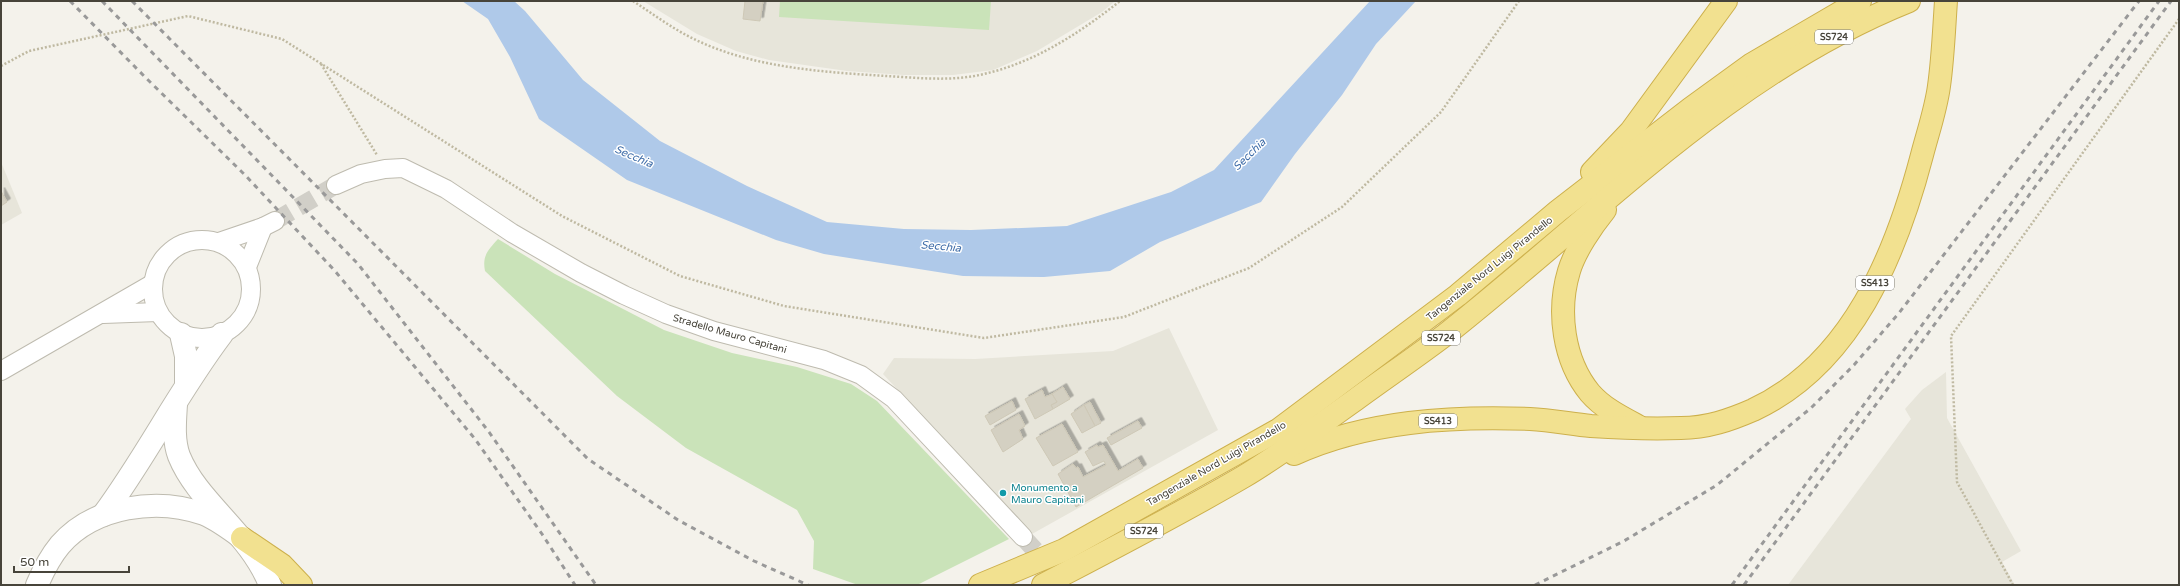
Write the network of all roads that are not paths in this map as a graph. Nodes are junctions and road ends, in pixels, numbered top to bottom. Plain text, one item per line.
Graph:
1 (1726, 1) edge
2 (1860, 1) edge
3 (1909, 1) edge
4 (1946, 1) edge
5 (1757, 72) junction
6 (1626, 182) junction
7 (336, 185) tunnel mouth
8 (1558, 211) junction
9 (219, 242) junction
10 (246, 267) junction
11 (152, 284) junction
12 (158, 312) junction
13 (100, 314) junction
14 (180, 334) junction
15 (222, 334) junction
16 (1, 371) edge
17 (186, 384) junction
18 (176, 403) junction
19 (1642, 428) junction
20 (1244, 477) junction
21 (103, 515) junction
22 (1023, 537) tunnel mouth
23 (242, 538) junction
24 (37, 585) edge
25 (270, 585) edge
26 (301, 585) edge
27 (980, 585) edge
28 (1044, 585) edge

1 - 8 highway
2 - 5 highway, Tangenziale Nord Luigi Pirandello / SS724
3 - 5 highway, Tangenziale Nord Luigi Pirandello / SS724
4 - 19 highway, SS413
5 - 6 highway, Tangenziale Nord Luigi Pirandello / SS724
5 - 8 highway, Tangenziale Nord Luigi Pirandello / SS724
6 - 19 highway, SS413
6 - 20 highway, Tangenziale Nord Luigi Pirandello / SS724
7 - 22 street, Stradello Mauro Capitani
8 - 27 highway, Tangenziale Nord Luigi Pirandello / SS724
9 - 10 street
9 - 10 street
9 - 11 street
10 - 15 street
11 - 12 street
11 - 13 street
12 - 13 street
12 - 14 street
13 - 16 street
14 - 15 street
14 - 17 street
15 - 17 street
17 - 18 street
18 - 21 street
18 - 23 street
19 - 20 highway, SS413
20 - 28 highway, Tangenziale Nord Luigi Pirandello / SS724
21 - 23 street
21 - 24 street
23 - 25 street
23 - 26 highway

